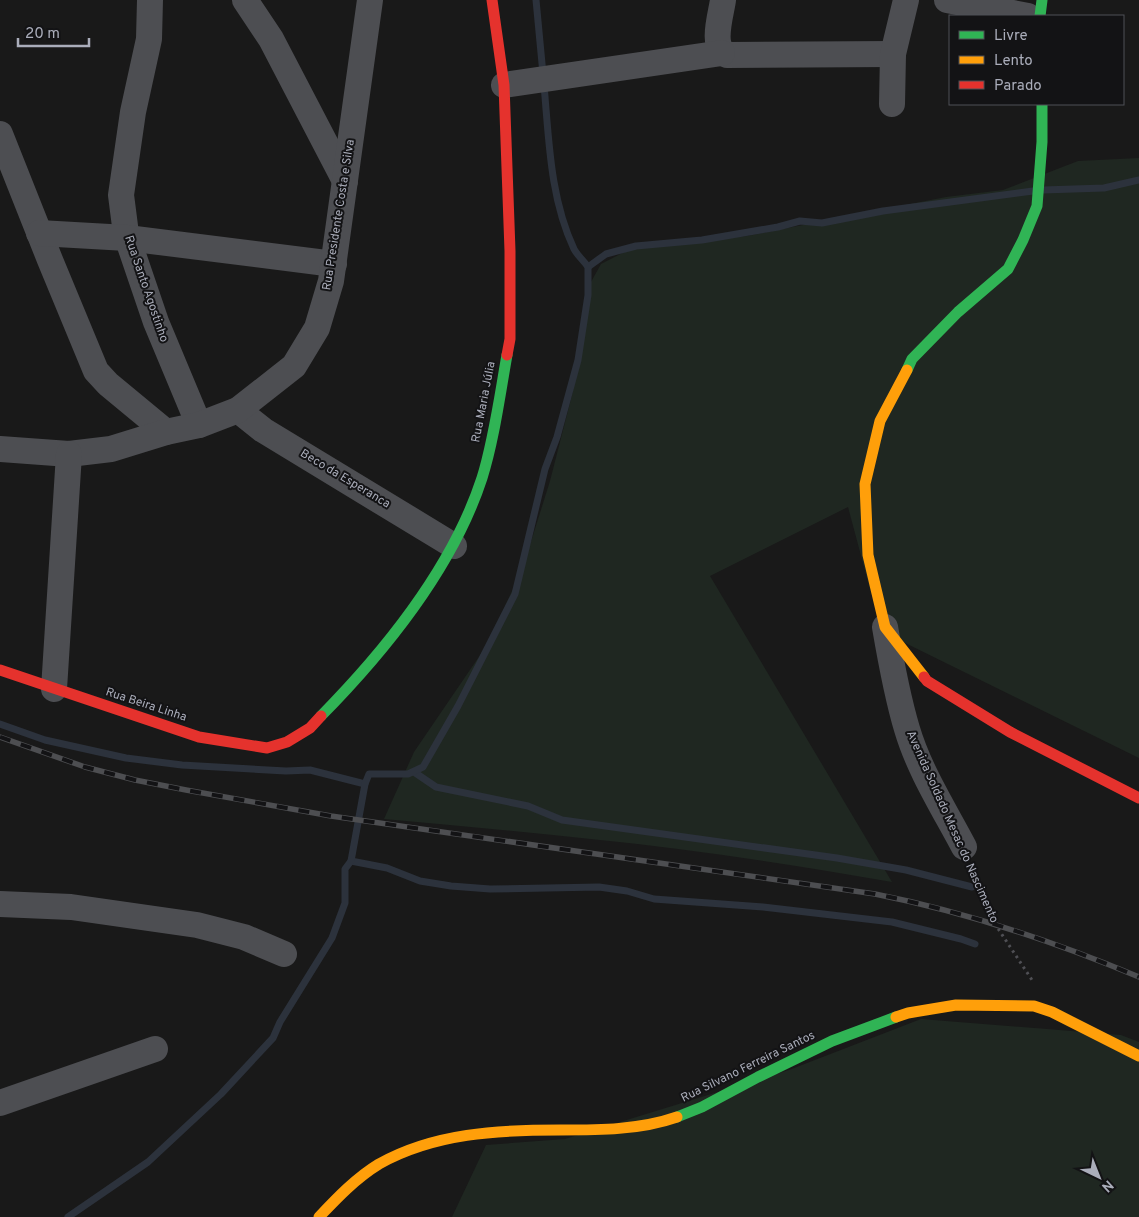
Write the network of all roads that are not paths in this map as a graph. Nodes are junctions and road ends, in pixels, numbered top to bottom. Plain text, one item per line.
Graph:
1 (150, 0) edge
2 (245, 0) edge
3 (370, 0) edge
4 (492, 0) edge
5 (723, 0) edge
6 (906, 0) edge
7 (947, 0) edge
8 (1042, 0) edge
9 (1023, 15) edge
10 (1040, 15) edge
11 (722, 53) junction
12 (893, 54) junction
13 (504, 85) junction
14 (892, 104) dead end
15 (1042, 105) edge
16 (0, 134) edge
17 (345, 181) junction
18 (39, 233) junction
19 (127, 238) junction
20 (334, 264) junction
21 (238, 410) junction
22 (199, 425) junction
23 (166, 432) junction
24 (0, 449) edge
25 (69, 454) junction
26 (454, 546) junction
27 (885, 627) junction
28 (0, 670) edge
29 (54, 689) junction
30 (287, 742) joint
31 (1139, 798) edge
32 (964, 847) road end
33 (0, 904) edge
34 (284, 954) dead end
35 (155, 1049) dead end
36 (1139, 1056) edge
37 (0, 1103) edge
38 (319, 1217) edge

1 - 19 street, Rua Santo Agostinho
2 - 17 street
3 - 17 street, Rua Presidente Costa e Silva
4 - 13 street, Rua Maria Júlia
5 - 11 street
6 - 12 street
7 - 9 street
8 - 10 street
11 - 12 street
11 - 13 street
12 - 14 street
13 - 26 street, Rua Maria Júlia
15 - 27 street
16 - 18 street
17 - 20 street, Rua Presidente Costa e Silva
18 - 19 street
18 - 23 street
19 - 20 street
19 - 22 street, Rua Santo Agostinho
20 - 21 street, Rua Presidente Costa e Silva
21 - 22 street, Rua Presidente Costa e Silva
21 - 26 street, Beco da Esperanca
22 - 23 street, Rua Presidente Costa e Silva
23 - 25 street, Rua Presidente Costa e Silva
24 - 25 street, Rua Presidente Costa e Silva
25 - 29 street
26 - 30 street, Rua Maria Júlia
27 - 31 street
27 - 32 street, Avenida Soldado Mesac do Nascimento
28 - 29 street, Rua Beira Linha
29 - 30 street, Rua Beira Linha
33 - 34 street
35 - 37 street
36 - 38 street, Rua Silvano Ferreira Santos

